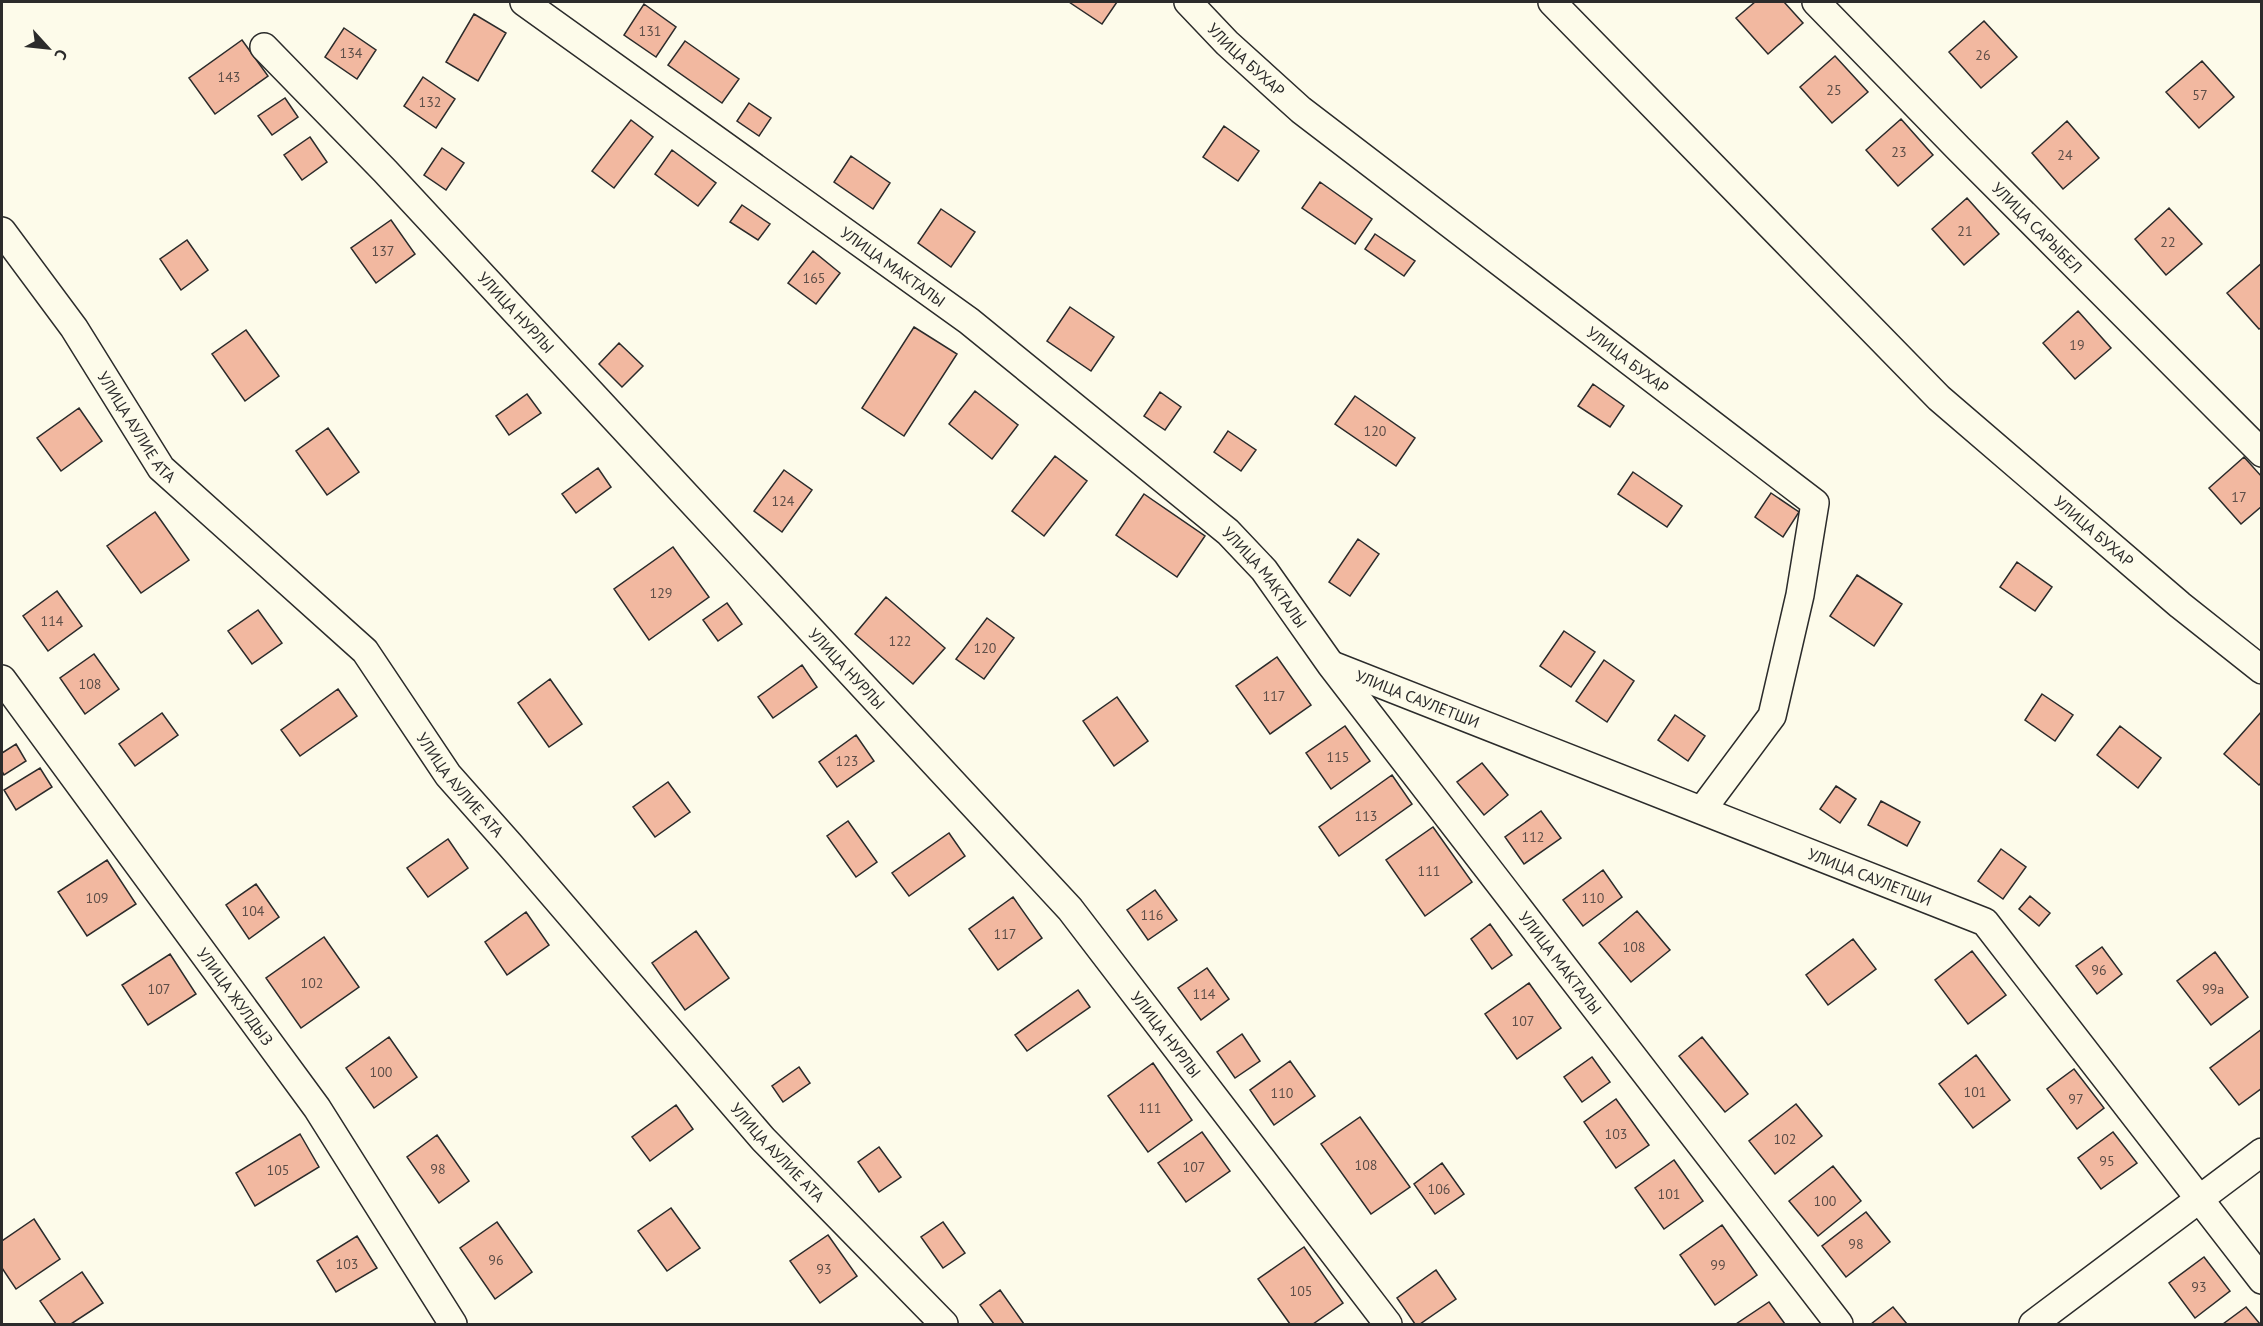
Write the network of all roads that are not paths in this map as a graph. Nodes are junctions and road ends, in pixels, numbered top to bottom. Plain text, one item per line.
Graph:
1 (524, 2) edge
2 (1188, 2) edge
3 (1552, 2) edge
4 (1816, 2) edge
5 (264, 47) dead end
6 (2, 231) edge
7 (2262, 453) edge
8 (1331, 665) junction
9 (2262, 670) edge
10 (2, 680) edge
11 (1702, 810) junction
12 (2262, 1152) edge
13 (2199, 1199) junction
14 (2262, 1281) edge
15 (453, 1324) edge
16 (944, 1324) edge
17 (1388, 1324) edge
18 (1839, 1324) edge
19 (2033, 1324) edge

1 - 8 street, УЛИЦА МАКТАЛЫ
2 - 11 street, УЛИЦА БУХАР
3 - 9 street, УЛИЦА БУХАР
4 - 7 street, УЛИЦА САРЫБЕЛ
5 - 17 street, УЛИЦА НУРЛЫ
6 - 16 street, УЛИЦА АУЛИЕ АТА
8 - 11 street, УЛИЦА САУЛЕТШИ
8 - 18 street, УЛИЦА МАКТАЛЫ
10 - 15 street, УЛИЦА ЖУЛДЫЗ
11 - 13 street, УЛИЦА САУЛЕТШИ
12 - 13 street
13 - 14 street, УЛИЦА САУЛЕТШИ
13 - 19 street

